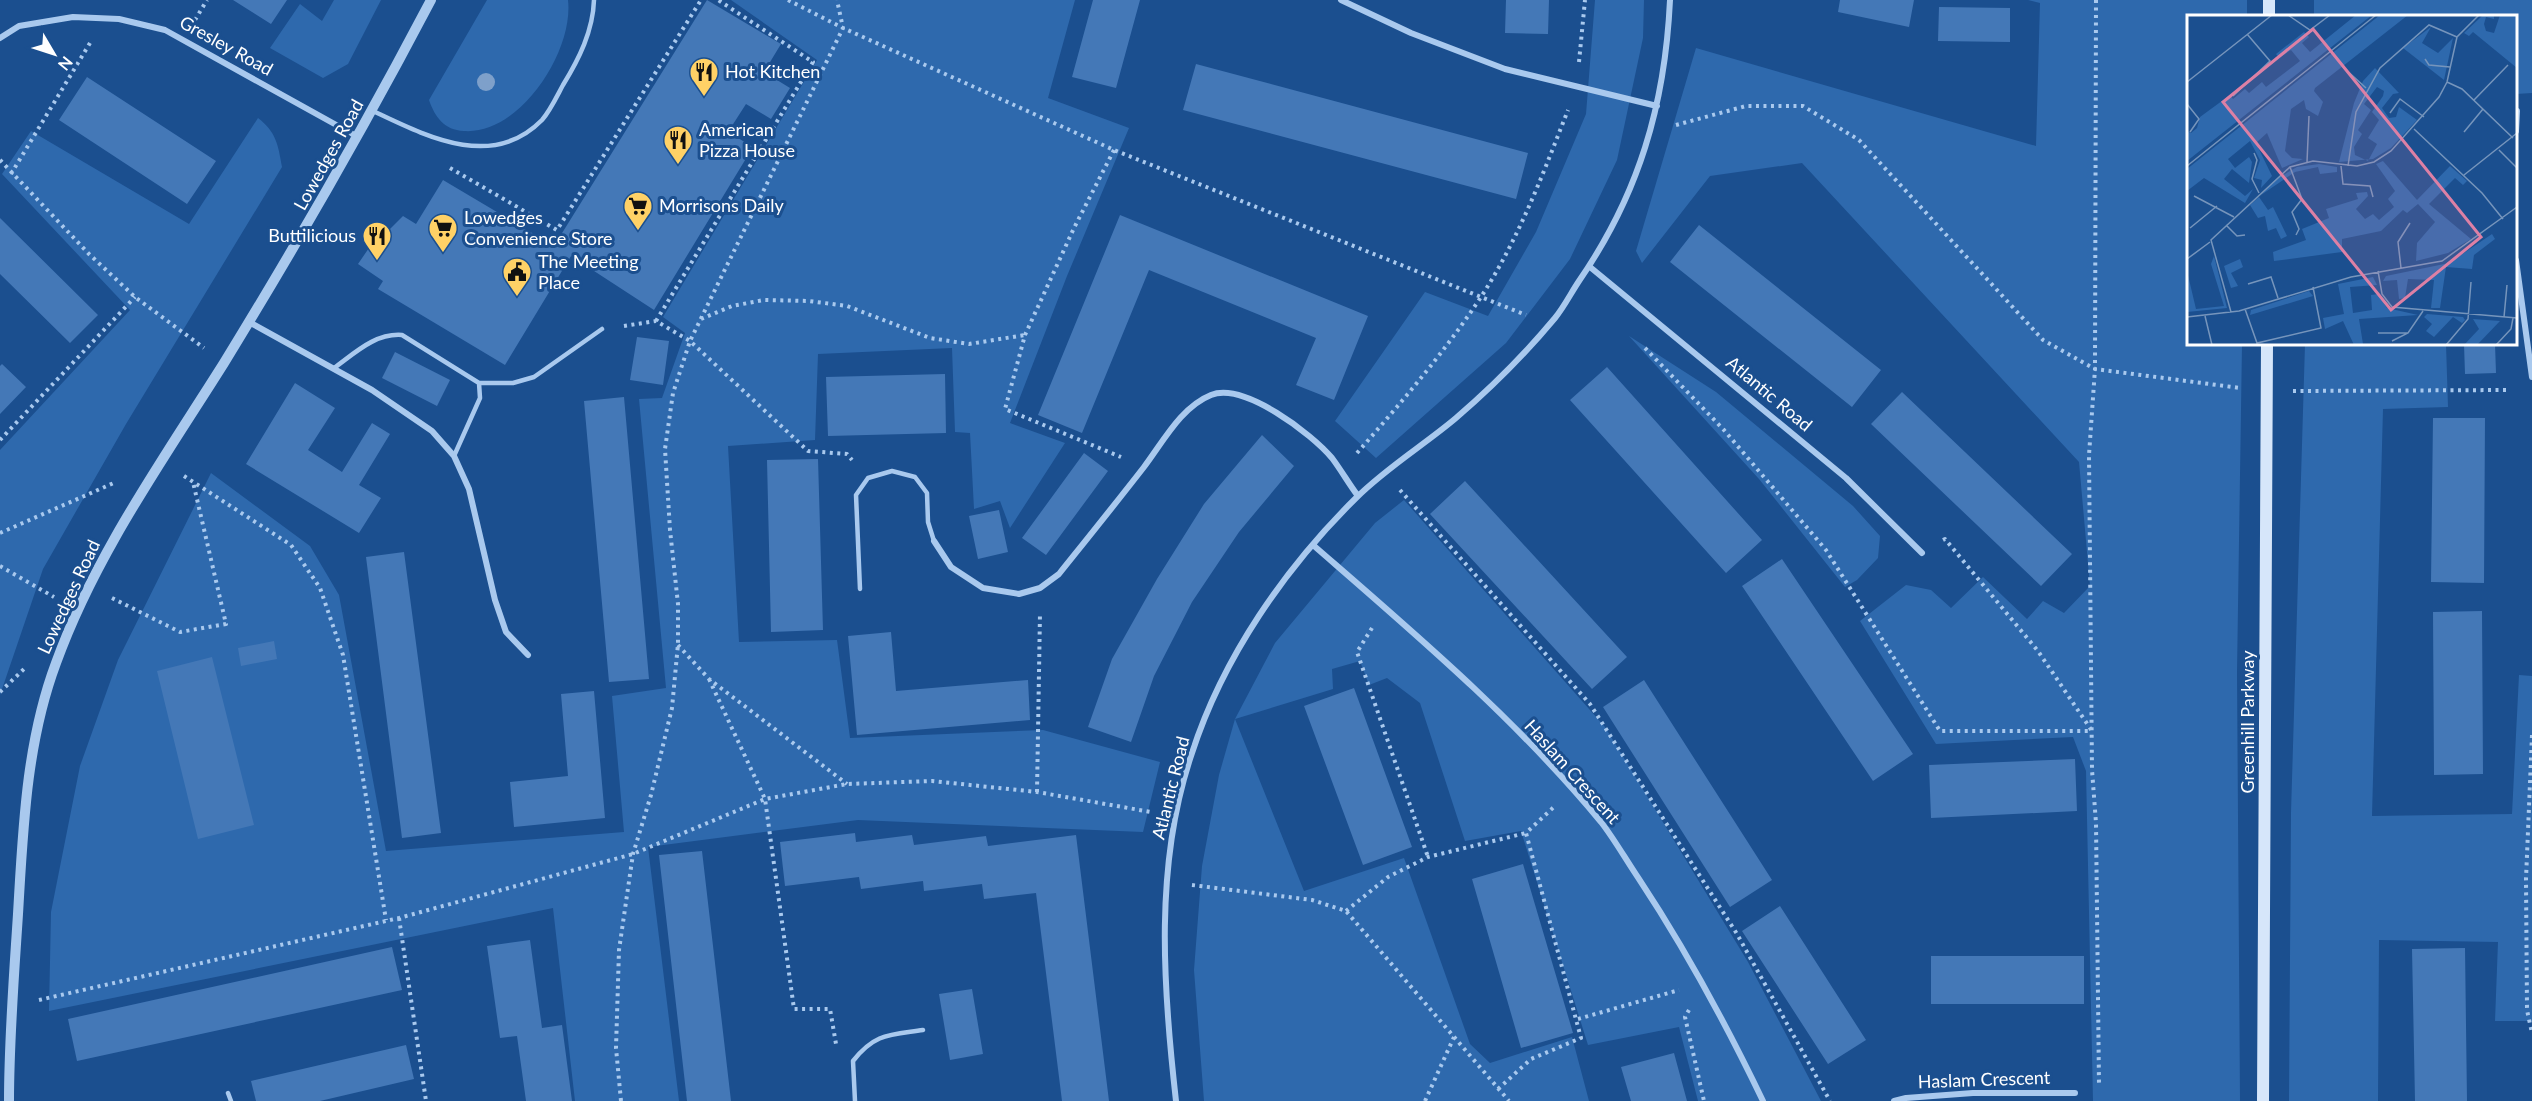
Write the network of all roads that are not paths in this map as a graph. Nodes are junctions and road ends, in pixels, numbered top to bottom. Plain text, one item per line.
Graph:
1 (431, 0) edge
2 (594, 0) edge
3 (1341, 0) edge
4 (1670, 0) edge
5 (2270, 0) edge
6 (2269, 15) edge
7 (0, 38) edge
8 (1657, 106) junction
9 (373, 111) junction
10 (359, 137) junction
11 (1590, 267) junction
12 (2517, 268) edge
13 (249, 322) junction
14 (602, 329) road end
15 (2267, 345) edge
16 (334, 368) junction
17 (2532, 377) edge
18 (479, 383) junction
19 (454, 456) junction
20 (1358, 496) junction
21 (934, 541) joint
22 (1313, 544) junction
23 (1922, 553) road end
24 (860, 589) dead end
25 (528, 655) dead end
26 (923, 1030) dead end
27 (228, 1093) dead end
28 (2075, 1093) dead end
29 (9, 1101) edge
30 (231, 1101) edge
31 (855, 1101) edge
32 (1176, 1101) edge
33 (1763, 1101) edge
34 (1894, 1101) edge
35 (2263, 1101) edge

1 - 9 street, Lowedges Road
2 - 9 lane
3 - 8 street
4 - 8 street, Atlantic Road
5 - 6 main road
7 - 10 street, Gresley Road
8 - 11 street, Atlantic Road
9 - 10 street, Lowedges Road
10 - 13 street, Lowedges Road
11 - 20 street, Atlantic Road
11 - 23 street, Atlantic Road
12 - 17 street
13 - 16 street
13 - 29 street, Lowedges Road
14 - 18 lane
15 - 35 main road, Greenhill Parkway
16 - 18 lane
16 - 19 street
18 - 19 lane
19 - 25 street
20 - 21 street
20 - 22 street, Atlantic Road
21 - 24 lane
22 - 32 street, Atlantic Road
22 - 33 street, Haslam Crescent
26 - 31 lane
27 - 30 lane
28 - 34 street, Haslam Crescent

